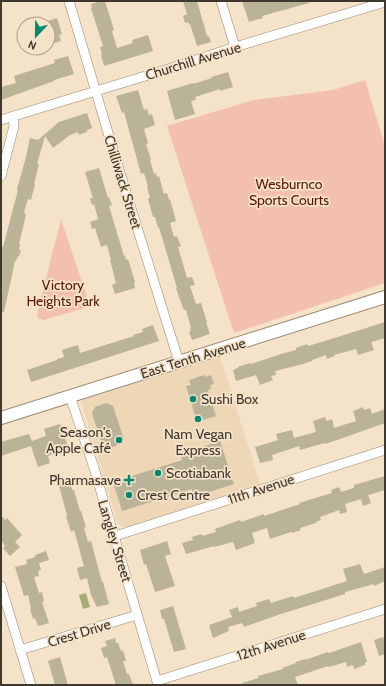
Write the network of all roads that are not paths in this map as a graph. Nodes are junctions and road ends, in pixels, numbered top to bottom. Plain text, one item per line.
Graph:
1 (69, 1) edge
2 (221, 1) edge
3 (385, 2) edge
4 (361, 5) edge
5 (235, 47) junction
6 (95, 91) junction
7 (13, 116) junction
8 (1, 120) edge
9 (1, 176) edge
10 (385, 297) edge
11 (179, 362) junction
12 (70, 396) junction
13 (1, 418) edge
14 (385, 450) edge
15 (115, 536) junction
16 (1, 586) edge
17 (385, 609) edge
18 (137, 615) junction
19 (20, 650) junction
20 (158, 683) edge
21 (31, 685) edge

1 - 6 street, Chilliwack Street
2 - 5 street
3 - 4 street, Churchill Avenue
4 - 5 street, Churchill Avenue
5 - 6 street, Churchill Avenue
6 - 7 street, Churchill Avenue
6 - 11 street, Chilliwack Street
7 - 8 street, Churchill Avenue
7 - 9 street
10 - 11 main road, East Tenth Avenue
11 - 12 main road, East Tenth Avenue
12 - 13 main road, East Tenth Avenue
12 - 15 street, Langley Street
14 - 15 street, 11th Avenue
15 - 18 street, Langley Street
16 - 19 street
17 - 20 street, 12th Avenue
18 - 19 street, Crest Drive
18 - 20 street, Langley Street
19 - 21 street

